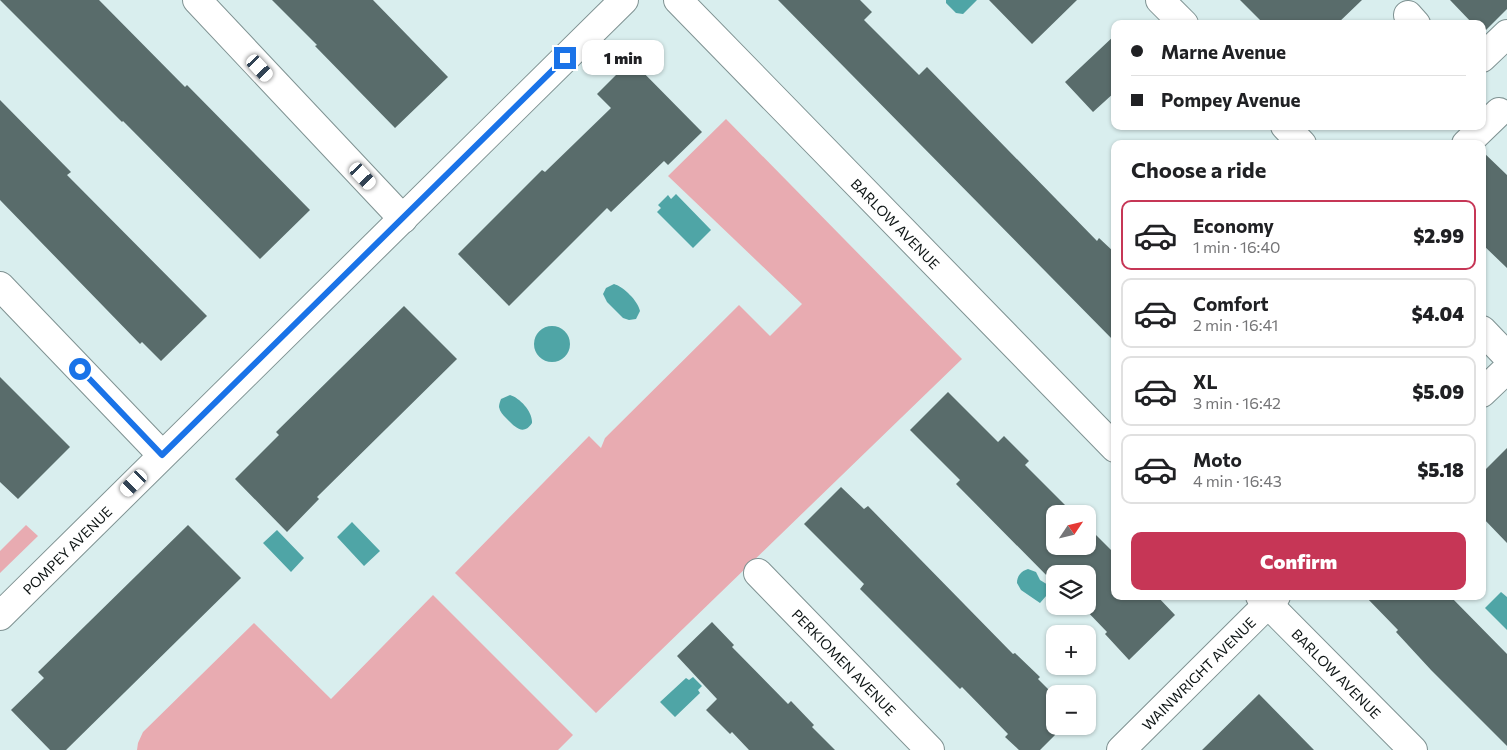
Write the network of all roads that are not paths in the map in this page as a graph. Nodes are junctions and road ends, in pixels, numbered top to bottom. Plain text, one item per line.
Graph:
1 (197, 0) edge
2 (624, 0) edge
3 (678, 0) edge
4 (1160, 0) edge
5 (1180, 20) edge
6 (1507, 34) edge
7 (1486, 54) edge
8 (1496, 109) edge
9 (1486, 121) edge
10 (1289, 130) edge
11 (1478, 130) edge
12 (1298, 140) edge
13 (1469, 140) edge
14 (403, 218) junction
15 (0, 286) edge
16 (1486, 334) edge
17 (1507, 356) edge
18 (1507, 369) edge
19 (1486, 389) edge
20 (1111, 444) edge
21 (162, 455) junction
22 (758, 573) dead end
23 (1267, 600) edge
24 (1269, 600) edge
25 (0, 616) edge
26 (930, 750) edge
27 (1121, 750) edge
28 (1413, 750) edge

1 - 14 street
2 - 14 street, POMPEY AVENUE
3 - 20 street, BARLOW AVENUE
4 - 5 street
6 - 7 street
8 - 9 street
10 - 12 street
11 - 13 street
14 - 21 street, POMPEY AVENUE
15 - 21 street
16 - 17 street
18 - 19 street
21 - 25 street, POMPEY AVENUE
22 - 26 street, PERKIOMEN AVENUE
23 - 27 street, WAINWRIGHT AVENUE
24 - 28 street, BARLOW AVENUE

